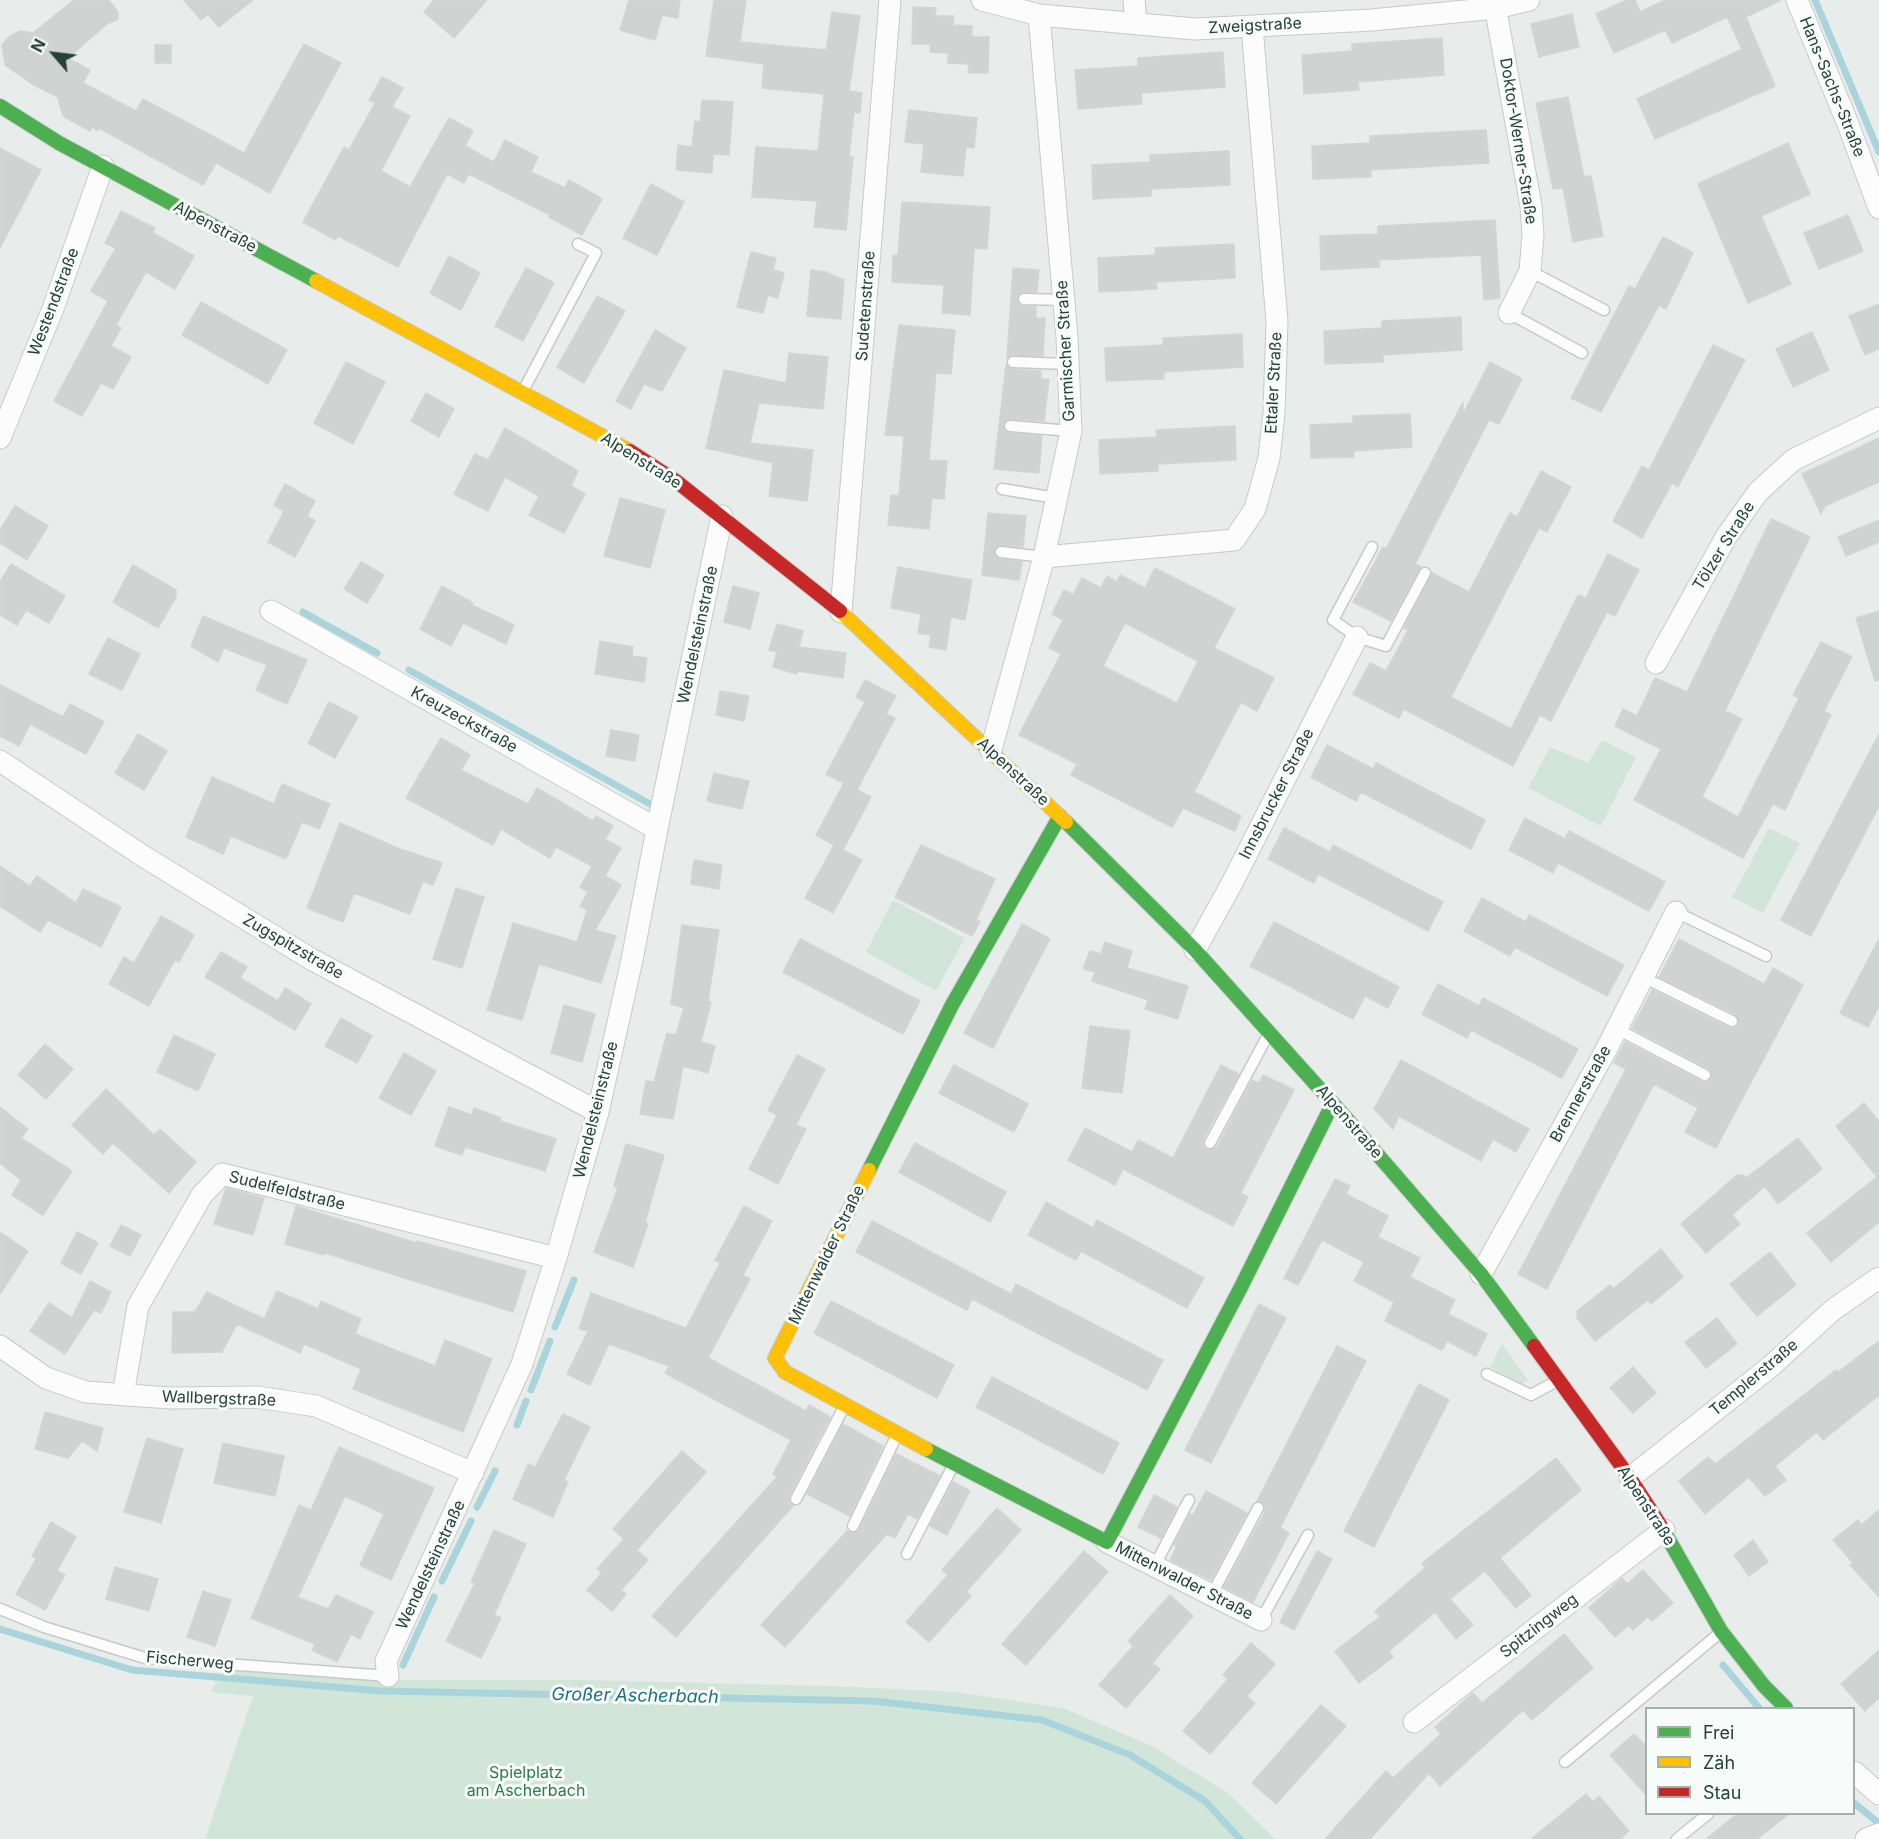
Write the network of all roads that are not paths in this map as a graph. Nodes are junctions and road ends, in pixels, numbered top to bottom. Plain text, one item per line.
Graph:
1 (890, 0) edge
2 (982, 0) edge
3 (1134, 0) edge
4 (1529, 0) edge
5 (1797, 0) edge
6 (1495, 4) edge
7 (1039, 15) junction
8 (1136, 24) junction
9 (1252, 27) junction
10 (0, 106) edge
11 (103, 166) junction
12 (1879, 208) edge
13 (578, 243) dead end
14 (1530, 271) junction
15 (1024, 299) dead end
16 (1065, 300) junction
17 (1604, 310) dead end
18 (1509, 313) joint
19 (1582, 354) dead end
20 (1013, 362) dead end
21 (1068, 364) junction
22 (523, 393) junction
23 (1879, 418) edge
24 (1010, 426) dead end
25 (1071, 431) junction
26 (0, 438) edge
27 (1002, 489) dead end
28 (1056, 498) junction
29 (722, 516) junction
30 (1372, 547) dead end
31 (1001, 552) dead end
32 (1044, 557) junction
33 (1425, 573) dead end
34 (272, 611) dead end
35 (841, 612) junction
36 (1357, 637) junction
37 (1656, 663) dead end
38 (991, 750) junction
39 (0, 761) edge
40 (1060, 816) junction
41 (657, 829) junction
42 (1676, 912) joint
43 (1195, 950) junction
44 (1766, 956) dead end
45 (1643, 977) junction
46 (1732, 1022) dead end
47 (1617, 1029) junction
48 (1269, 1032) junction
49 (1705, 1075) dead end
50 (1333, 1103) junction
51 (598, 1112) junction
52 (1210, 1143) dead end
53 (556, 1258) junction
54 (1481, 1274) junction
55 (1879, 1278) edge
56 (0, 1346) edge
57 (1487, 1374) dead end
58 (1558, 1380) junction
59 (123, 1395) junction
60 (844, 1406) junction
61 (898, 1435) junction
62 (955, 1463) junction
63 (473, 1473) junction
64 (1630, 1478) junction
65 (796, 1499) dead end
66 (1189, 1500) dead end
67 (1258, 1508) dead end
68 (853, 1526) dead end
69 (1664, 1530) junction
70 (1308, 1534) dead end
71 (1107, 1542) junction
72 (907, 1554) dead end
73 (1154, 1567) junction
74 (1211, 1596) junction
75 (0, 1609) edge
76 (1261, 1620) joint
77 (1721, 1631) junction
78 (388, 1676) joint
79 (1785, 1707) edge
80 (1414, 1722) dead end
81 (1565, 1762) dead end
82 (1707, 1815) edge
83 (1879, 1834) edge
84 (1677, 1839) edge
85 (1866, 1839) edge

1 - 35 street, Sudetenstraße
2 - 7 street, Zweigstraße
3 - 8 street
4 - 6 street, Zweigstraße
5 - 12 street, Hans-Sachs-Straße
6 - 9 street, Zweigstraße
6 - 14 street, Doktor-Werner-Straße
7 - 8 street, Zweigstraße
7 - 16 street, Garmischer Straße
8 - 9 street, Zweigstraße
9 - 32 street, Ettaler Straße
10 - 11 street, Alpenstraße
11 - 22 street, Alpenstraße
11 - 26 street, Westendstraße
13 - 22 lane
14 - 17 lane
14 - 18 street, Doktor-Werner-Straße
15 - 16 lane
16 - 21 street, Garmischer Straße
18 - 19 lane
20 - 21 lane
21 - 25 street, Garmischer Straße
22 - 29 street, Alpenstraße
23 - 37 street, Tölzer Straße
24 - 25 lane
25 - 28 street, Garmischer Straße
27 - 28 lane
28 - 32 street, Garmischer Straße
29 - 35 street, Alpenstraße
29 - 41 street, Wendelsteinstraße
30 - 36 lane
31 - 32 lane
32 - 38 street, Garmischer Straße
33 - 36 lane
34 - 41 street, Kreuzeckstraße
35 - 38 street, Alpenstraße
36 - 43 street, Innsbrucker Straße
38 - 40 street, Alpenstraße
39 - 51 street, Zugspitzstraße
40 - 43 street, Alpenstraße
40 - 60 street, Mittenwalder Straße
41 - 51 street, Wendelsteinstraße
42 - 44 lane
42 - 45 street, Brennerstraße
43 - 48 street, Alpenstraße
45 - 46 lane
45 - 47 street, Brennerstraße
47 - 49 lane
47 - 54 street, Brennerstraße
48 - 50 street, Alpenstraße
48 - 52 lane
50 - 54 street, Alpenstraße
50 - 71 street, Mittenwalder Straße
51 - 53 street, Wendelsteinstraße
53 - 59 street, Sudelfeldstraße
53 - 63 street, Wendelsteinstraße
54 - 58 street, Alpenstraße
55 - 64 street, Templerstraße
56 - 59 street, Wallbergstraße
57 - 58 lane
58 - 64 street, Alpenstraße
59 - 63 street, Wallbergstraße
60 - 61 street, Mittenwalder Straße
60 - 65 lane
61 - 62 street, Mittenwalder Straße
61 - 68 lane
62 - 71 street, Mittenwalder Straße
62 - 72 lane
63 - 78 street, Wendelsteinstraße
64 - 69 street, Alpenstraße
66 - 73 lane
67 - 74 lane
69 - 77 street, Alpenstraße
69 - 80 street, Spitzingweg
70 - 76 lane
71 - 73 street, Mittenwalder Straße
73 - 74 street, Mittenwalder Straße
74 - 76 street, Mittenwalder Straße
75 - 78 lane, Fischerweg
77 - 79 street, Alpenstraße
77 - 81 lane
82 - 84 lane
83 - 85 street

